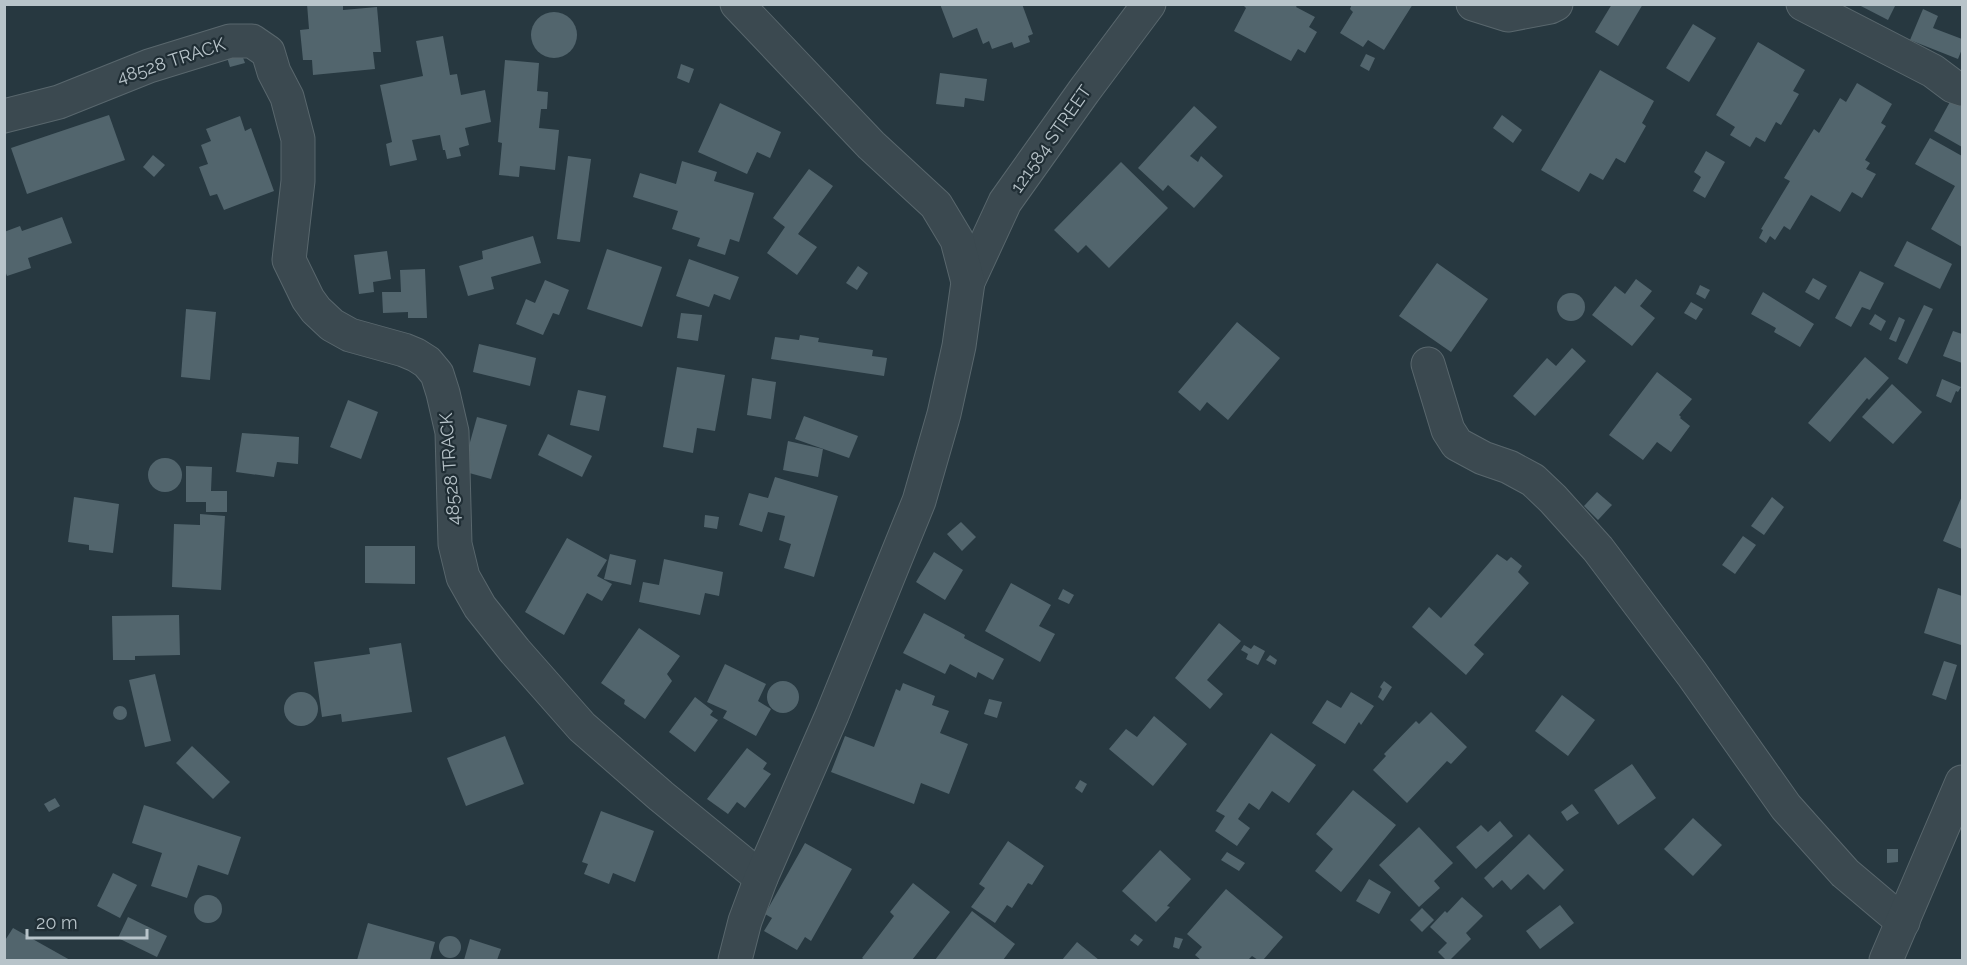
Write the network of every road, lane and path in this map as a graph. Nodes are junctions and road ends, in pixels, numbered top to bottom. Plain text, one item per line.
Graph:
1 (737, 4) edge
2 (1149, 4) edge
3 (1473, 4) edge
4 (1556, 4) edge
5 (1803, 4) edge
6 (1962, 89) edge
7 (4, 116) edge
8 (968, 282) junction
9 (1428, 364) dead end
10 (1962, 782) edge
11 (761, 878) junction
12 (1903, 922) junction
13 (735, 960) edge
14 (1886, 960) edge

1 - 8 street
2 - 8 street, 121584 STREET
3 - 4 street
5 - 6 street
7 - 11 street, 48528 TRACK
8 - 11 street
9 - 12 street
10 - 12 street
11 - 13 street
12 - 14 street

